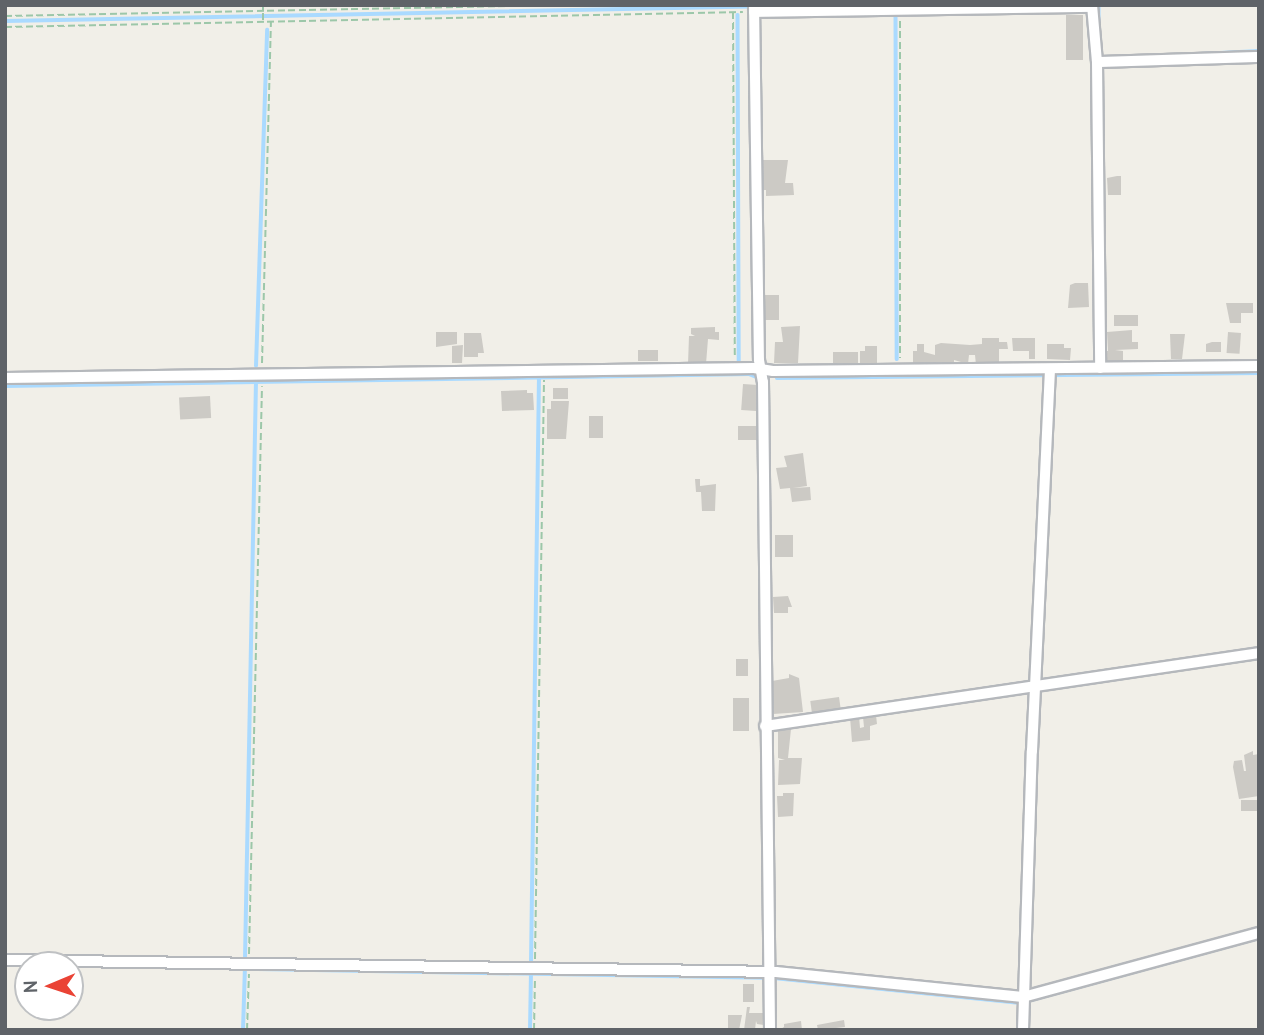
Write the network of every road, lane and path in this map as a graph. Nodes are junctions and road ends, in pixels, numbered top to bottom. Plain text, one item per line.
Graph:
1 (263, 5) edge
2 (561, 5) edge
3 (1091, 6) edge
4 (754, 9) edge
5 (900, 10) junction
6 (263, 12) junction
7 (733, 12) junction
8 (5, 16) edge
9 (263, 20) junction
10 (271, 21) junction
11 (5, 27) edge
12 (1259, 57) edge
13 (1097, 62) junction
14 (1259, 366) edge
15 (735, 368) junction
16 (1100, 368) junction
17 (761, 369) junction
18 (900, 370) junction
19 (1050, 373) junction
20 (5, 379) edge
21 (262, 380) junction
22 (544, 381) dead end
23 (1259, 653) edge
24 (1036, 686) junction
25 (769, 725) junction
26 (1259, 933) edge
27 (5, 960) edge
28 (249, 967) junction
29 (535, 973) junction
30 (771, 974) junction
31 (1024, 1000) junction
32 (247, 1030) edge
33 (534, 1030) edge
34 (770, 1030) edge
35 (1023, 1030) edge

1 - 6 path
2 - 6 path
3 - 5 street
3 - 13 street
4 - 5 street
4 - 7 path
4 - 17 street
5 - 18 path
6 - 8 path
6 - 9 path
7 - 10 path
7 - 15 path
9 - 10 path
9 - 11 path
10 - 21 path
12 - 13 street
13 - 16 street
14 - 16 street
15 - 17 street
15 - 21 street
16 - 19 street
17 - 18 street
17 - 25 street
18 - 19 street
19 - 24 street
20 - 21 street
21 - 28 path
22 - 29 path
23 - 24 street
24 - 25 street
24 - 31 street
25 - 30 street
26 - 31 street
27 - 28 street
28 - 29 street
28 - 32 path
29 - 30 street
29 - 33 path
30 - 31 street
30 - 34 street
31 - 35 street

